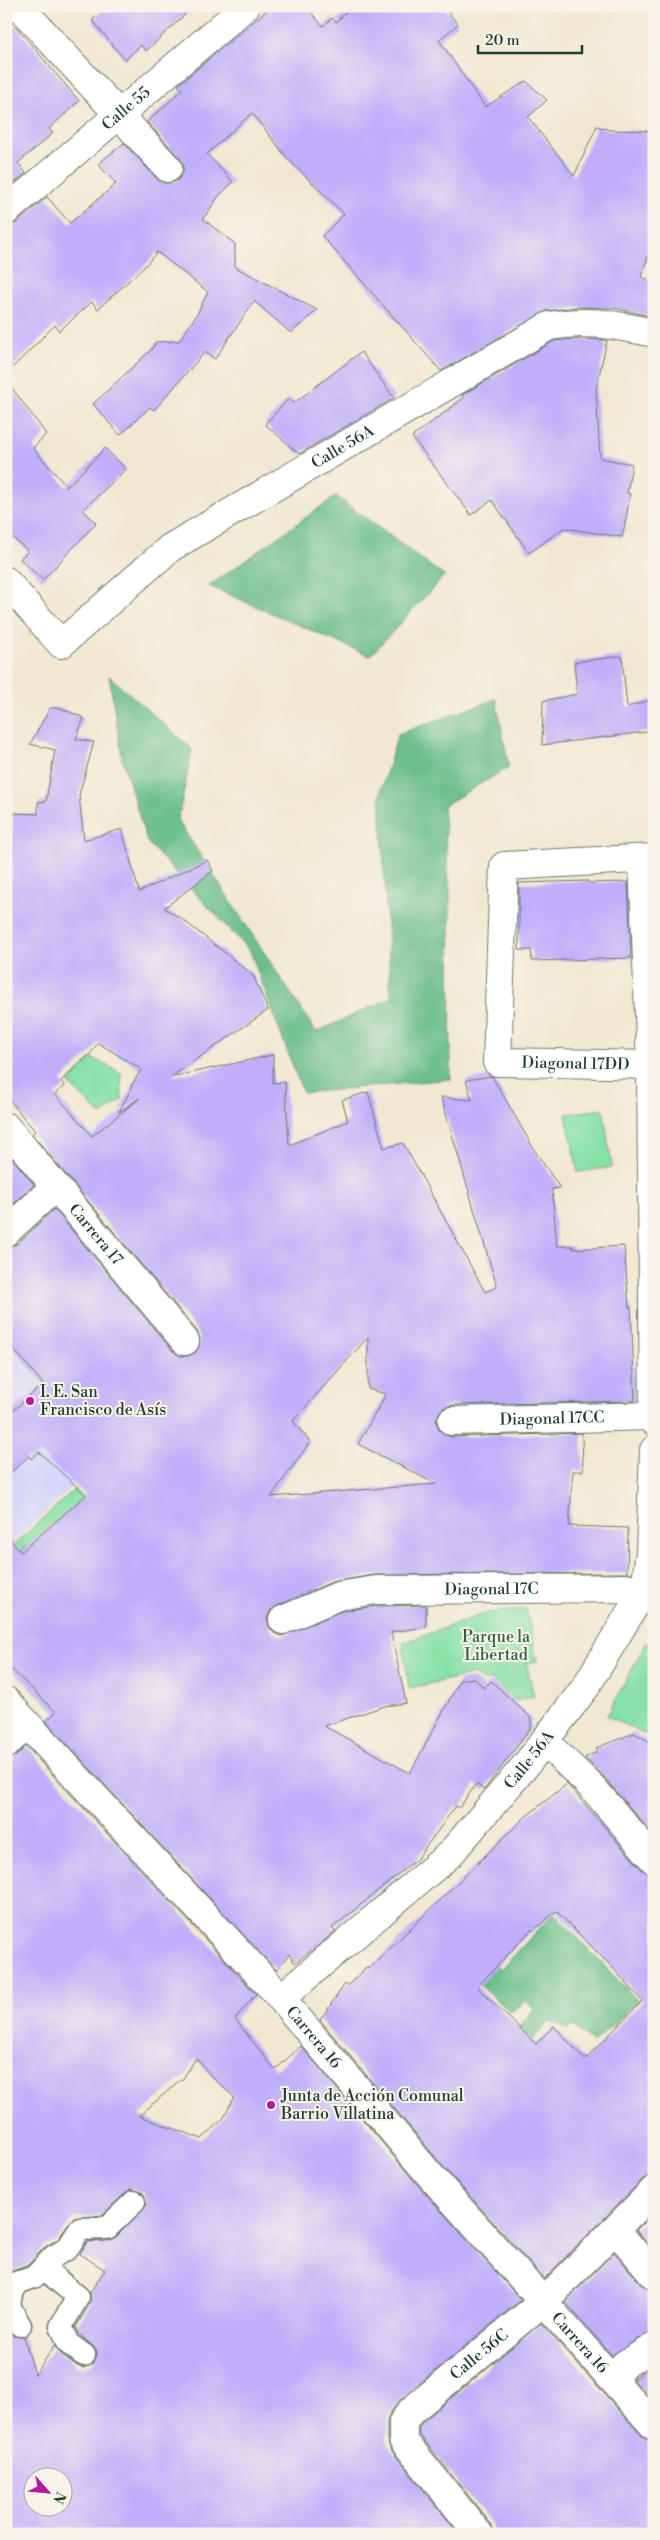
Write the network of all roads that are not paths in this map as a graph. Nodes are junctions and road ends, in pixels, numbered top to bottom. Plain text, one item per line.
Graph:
1 (19, 6) edge
2 (246, 6) edge
3 (119, 115) junction
4 (168, 168) dead end
5 (6, 211) edge
6 (654, 333) edge
7 (6, 580) edge
8 (648, 859) edge
9 (652, 1065) edge
10 (6, 1127) edge
11 (55, 1187) junction
12 (6, 1232) edge
13 (653, 1248) edge
14 (186, 1341) dead end
15 (654, 1416) edge
16 (452, 1421) dead end
17 (654, 1421) edge
18 (654, 1450) edge
19 (645, 1588) junction
20 (283, 1620) dead end
21 (6, 1701) edge
22 (26, 1725) junction
23 (544, 1741) junction
24 (6, 1744) edge
25 (654, 1860) edge
26 (281, 1998) junction
27 (654, 2190) edge
28 (134, 2202) dead end
29 (615, 2229) junction
30 (43, 2268) junction
31 (654, 2276) edge
32 (12, 2284) edge
33 (544, 2301) junction
34 (20, 2325) dead end
35 (654, 2347) edge
36 (84, 2355) dead end
37 (612, 2378) junction
38 (654, 2426) edge
39 (479, 2534) edge

1 - 3 street
2 - 3 street, Calle 55
3 - 4 street
3 - 5 street, Calle 55
6 - 7 street, Calle 56A
8 - 9 street
8 - 9 street, Diagonal 17DD
9 - 13 street
10 - 11 street, Carrera 17
11 - 12 street
11 - 14 street, Carrera 17
13 - 15 street
15 - 16 street, Diagonal 17CC
15 - 17 street
18 - 19 street, Calle 56A
19 - 20 street, Diagonal 17C
19 - 23 street, Calle 56A
21 - 22 street, Carrera 16
22 - 24 street
22 - 26 street, Carrera 16
23 - 25 street
23 - 26 street, Calle 56A
26 - 33 street, Carrera 16
27 - 29 street, Calle 56C
28 - 30 street
29 - 31 street
29 - 33 street, Calle 56C
30 - 32 street
30 - 36 street
32 - 34 street
33 - 37 street, Carrera 16
33 - 39 street, Calle 56C
35 - 37 street
37 - 38 street, Carrera 16

